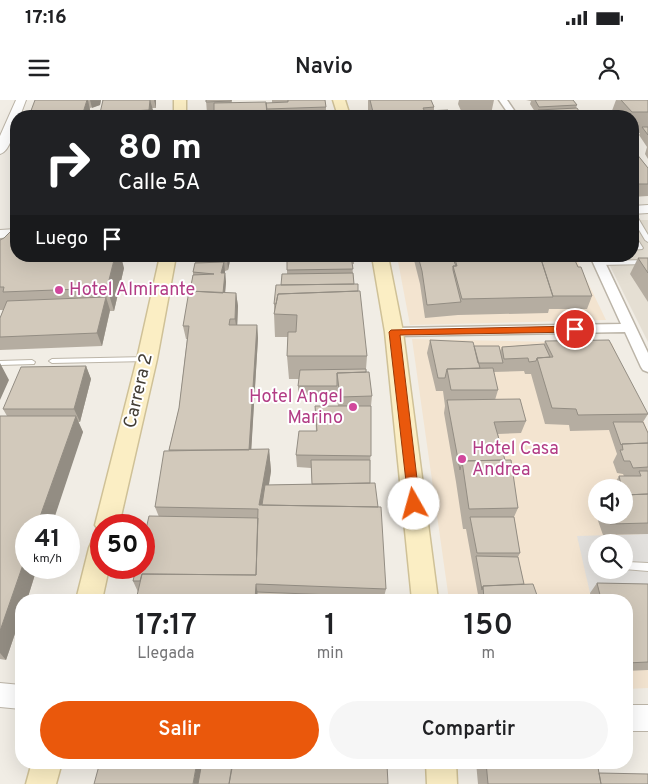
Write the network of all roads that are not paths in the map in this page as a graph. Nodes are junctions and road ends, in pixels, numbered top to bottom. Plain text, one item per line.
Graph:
1 (10, 126) edge
2 (0, 150) edge
3 (639, 224) edge
4 (648, 240) edge
5 (167, 262) edge
6 (381, 262) edge
7 (598, 262) edge
8 (630, 328) junction
9 (394, 332) junction
10 (147, 359) junction
11 (52, 361) dead end
12 (32, 362) dead end
13 (0, 363) edge
14 (648, 367) edge
15 (110, 514) edge
16 (633, 566) edge
17 (648, 567) edge
18 (94, 579) edge
19 (90, 594) edge
20 (423, 594) edge
21 (0, 696) edge
22 (15, 697) edge
23 (633, 718) edge
24 (648, 718) edge
25 (45, 769) edge
26 (441, 769) edge
27 (40, 784) edge
28 (442, 784) edge

1 - 2 street
3 - 4 lane
5 - 10 main road, Carrera 2
6 - 9 main road
7 - 8 street
8 - 9 street
8 - 14 street
9 - 20 main road
10 - 11 lane
10 - 15 main road, Carrera 2
12 - 13 lane
16 - 17 lane
18 - 19 main road
21 - 22 street
23 - 24 street
25 - 27 main road
26 - 28 main road

